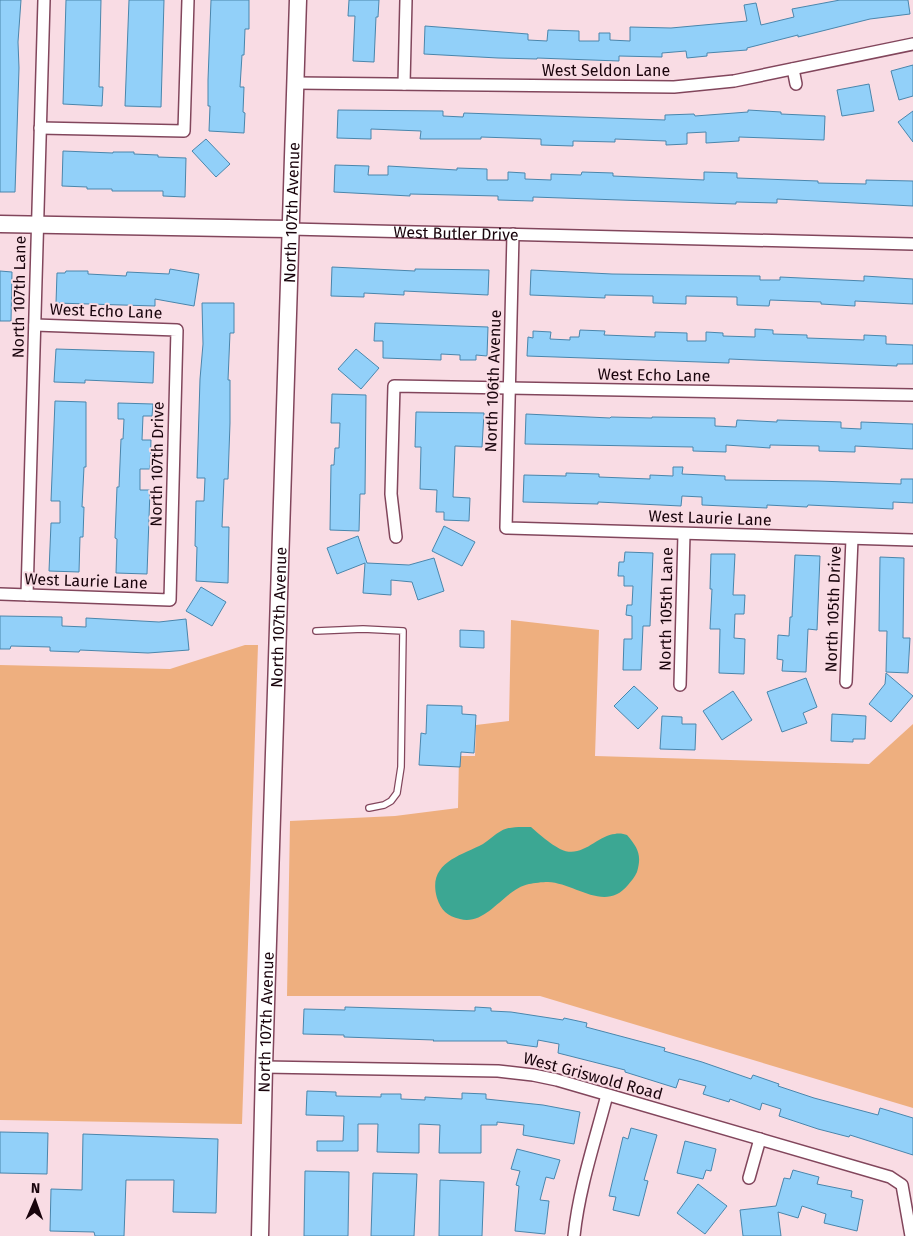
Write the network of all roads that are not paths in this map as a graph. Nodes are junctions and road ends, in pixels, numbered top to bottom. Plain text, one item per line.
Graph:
1 (44, 0) edge
2 (188, 0) edge
3 (298, 0) edge
4 (406, 0) edge
5 (913, 44) edge
6 (793, 69) junction
7 (295, 84) junction
8 (404, 84) junction
9 (796, 84) dead end
10 (40, 128) junction
11 (0, 224) edge
12 (37, 224) junction
13 (290, 229) junction
14 (513, 234) junction
15 (913, 244) edge
16 (35, 325) junction
17 (177, 330) joint
18 (508, 389) junction
19 (913, 396) edge
20 (506, 528) joint
21 (684, 534) junction
22 (396, 537) dead end
23 (852, 539) junction
24 (913, 540) edge
25 (0, 594) edge
26 (27, 595) junction
27 (170, 600) joint
28 (316, 631) dead end
29 (846, 682) dead end
30 (680, 685) dead end
31 (369, 808) dead end
32 (264, 1067) junction
33 (607, 1095) junction
34 (760, 1139) junction
35 (749, 1178) dead end
36 (260, 1236) edge
37 (574, 1236) edge
38 (911, 1236) edge

1 - 10 street, North 107th Lane
2 - 10 street
3 - 7 street, North 107th Avenue
4 - 8 street
5 - 6 street, West Seldon Lane
6 - 8 street, West Seldon Lane
6 - 9 street
7 - 8 street, West Seldon Lane
7 - 13 street, North 107th Avenue
10 - 12 street, North 107th Lane
11 - 12 street, West Butler Drive
12 - 13 street, West Butler Drive
12 - 16 street, North 107th Lane
13 - 14 street, West Butler Drive
13 - 32 street, North 107th Avenue
14 - 15 street, West Butler Drive
14 - 18 street, North 106th Avenue
16 - 17 street, West Echo Lane
16 - 26 street, North 107th Lane
17 - 27 street, North 107th Drive
18 - 19 street, West Echo Lane
18 - 20 street, North 106th Avenue
18 - 22 street, West Echo Lane
20 - 21 street, West Laurie Lane
21 - 23 street, West Laurie Lane
21 - 30 street, North 105th Lane
23 - 24 street, West Laurie Lane
23 - 29 street, North 105th Drive
25 - 26 street, West Laurie Lane
26 - 27 street, West Laurie Lane
28 - 31 lane
32 - 33 street, West Griswold Road
32 - 36 street, North 107th Avenue
33 - 34 street, West Griswold Road
33 - 37 street
34 - 35 street
34 - 38 street, West Griswold Road

